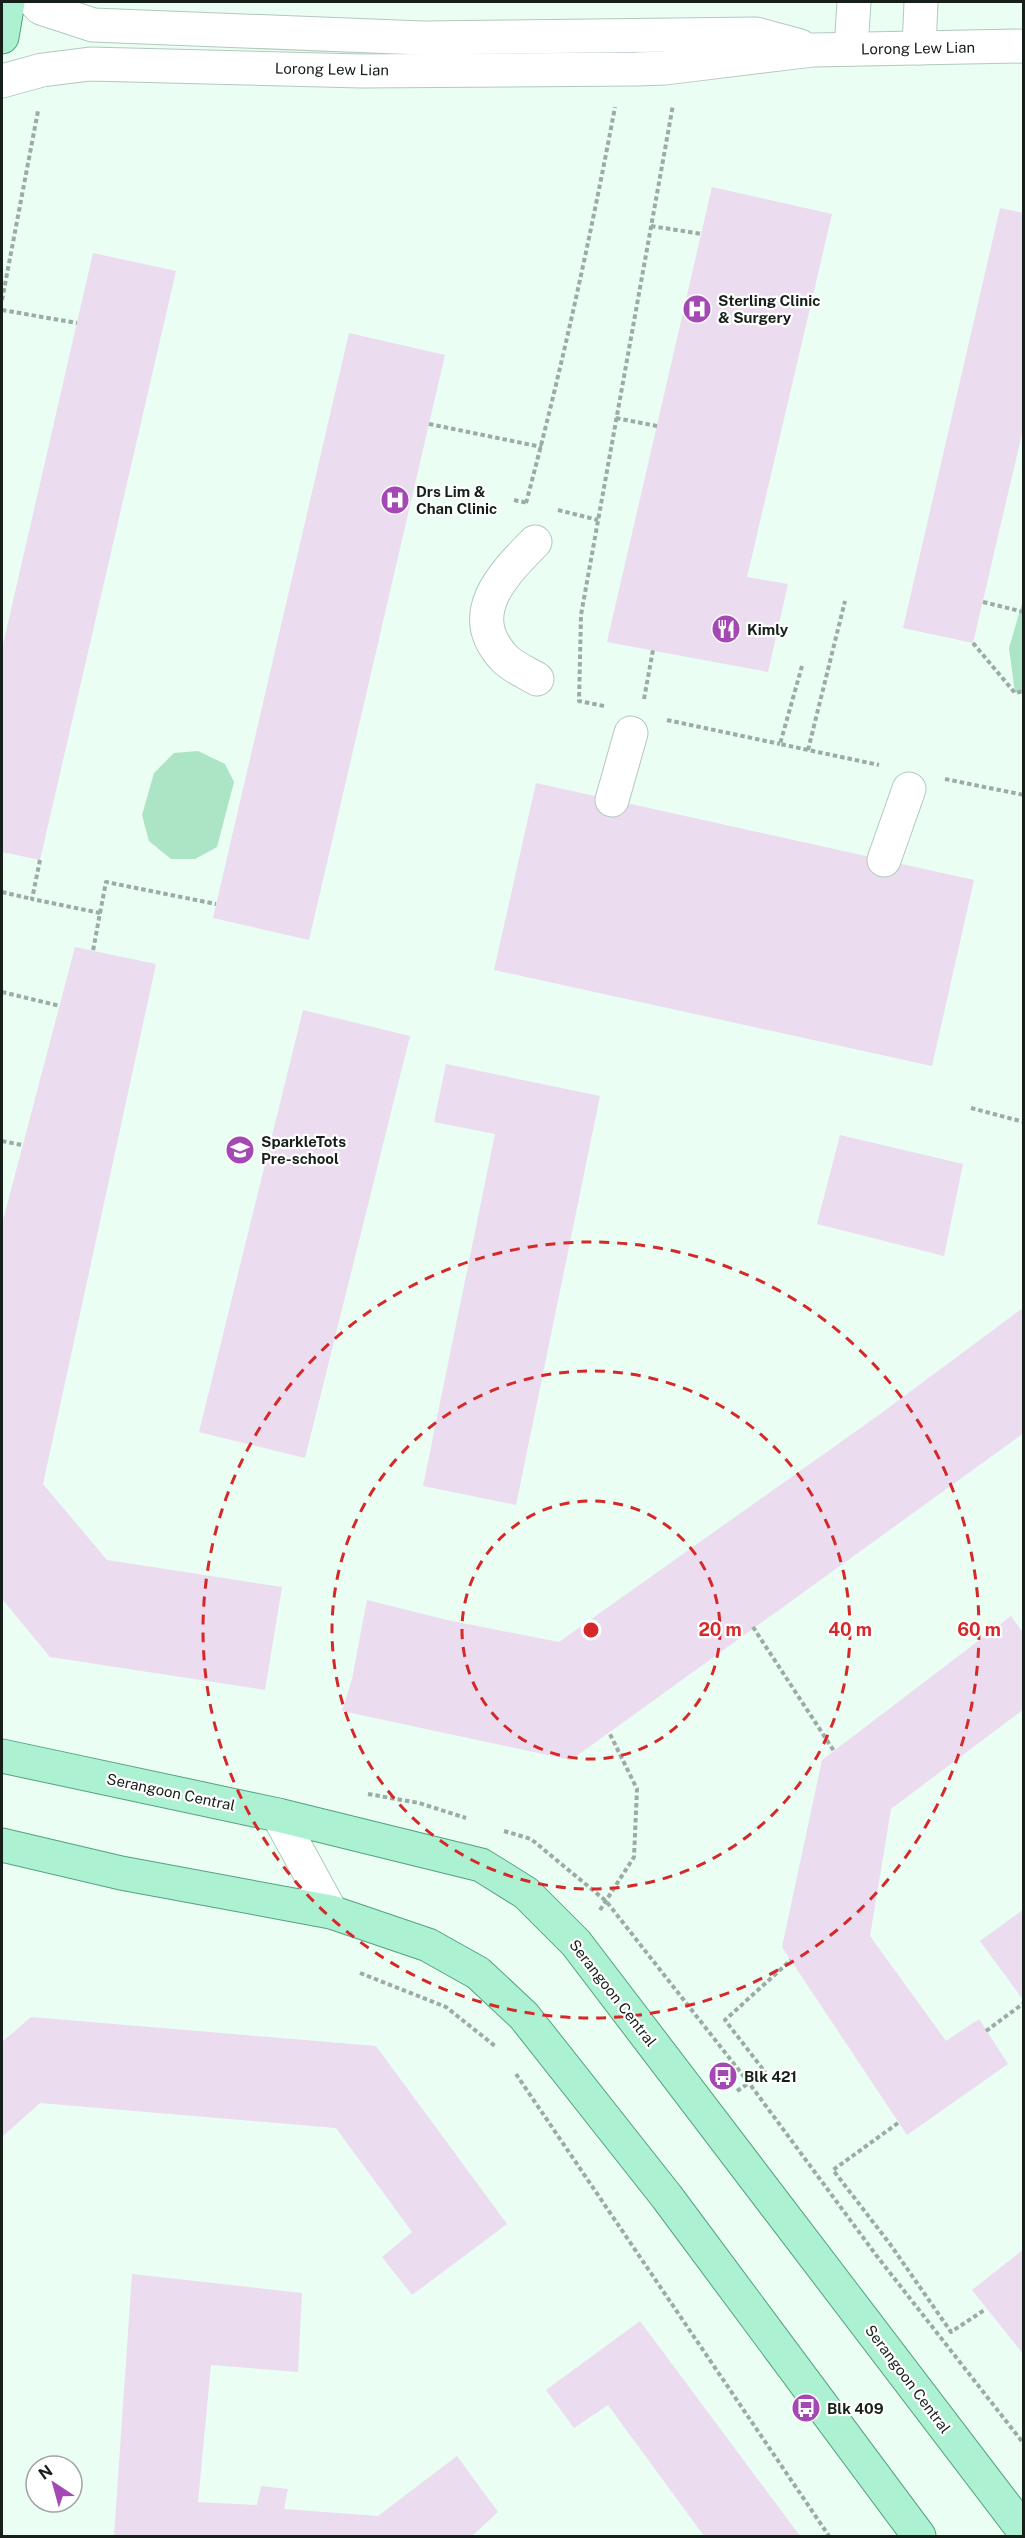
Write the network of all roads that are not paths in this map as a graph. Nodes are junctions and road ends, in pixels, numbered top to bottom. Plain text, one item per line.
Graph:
1 (8, 2) edge
2 (35, 2) edge
3 (854, 2) edge
4 (921, 2) edge
5 (2, 37) edge
6 (422, 38) junction
7 (1023, 46) edge
8 (919, 48) junction
9 (813, 50) junction
10 (851, 50) junction
11 (2, 81) edge
12 (670, 81) junction
13 (535, 542) dead end
14 (537, 679) dead end
15 (631, 733) dead end
16 (909, 789) dead end
17 (612, 800) dead end
18 (884, 860) dead end
19 (2, 1756) edge
20 (278, 1815) junction
21 (2, 1845) edge
22 (331, 1912) junction
23 (1023, 2531) edge
24 (919, 2536) edge

1 - 5 main road
2 - 6 street, Lorong Lew Lian
3 - 10 street
4 - 8 street
6 - 9 street, Lorong Lew Lian
6 - 12 street, Lorong Lew Lian
7 - 8 street, Lorong Lew Lian
8 - 10 street, Lorong Lew Lian
9 - 10 street, Lorong Lew Lian
9 - 12 street, Lorong Lew Lian
11 - 12 street, Lorong Lew Lian
13 - 14 street
15 - 17 street
16 - 18 street
19 - 20 main road, Serangoon Central
20 - 22 street
20 - 23 main road, Serangoon Central
21 - 22 main road
22 - 24 main road

